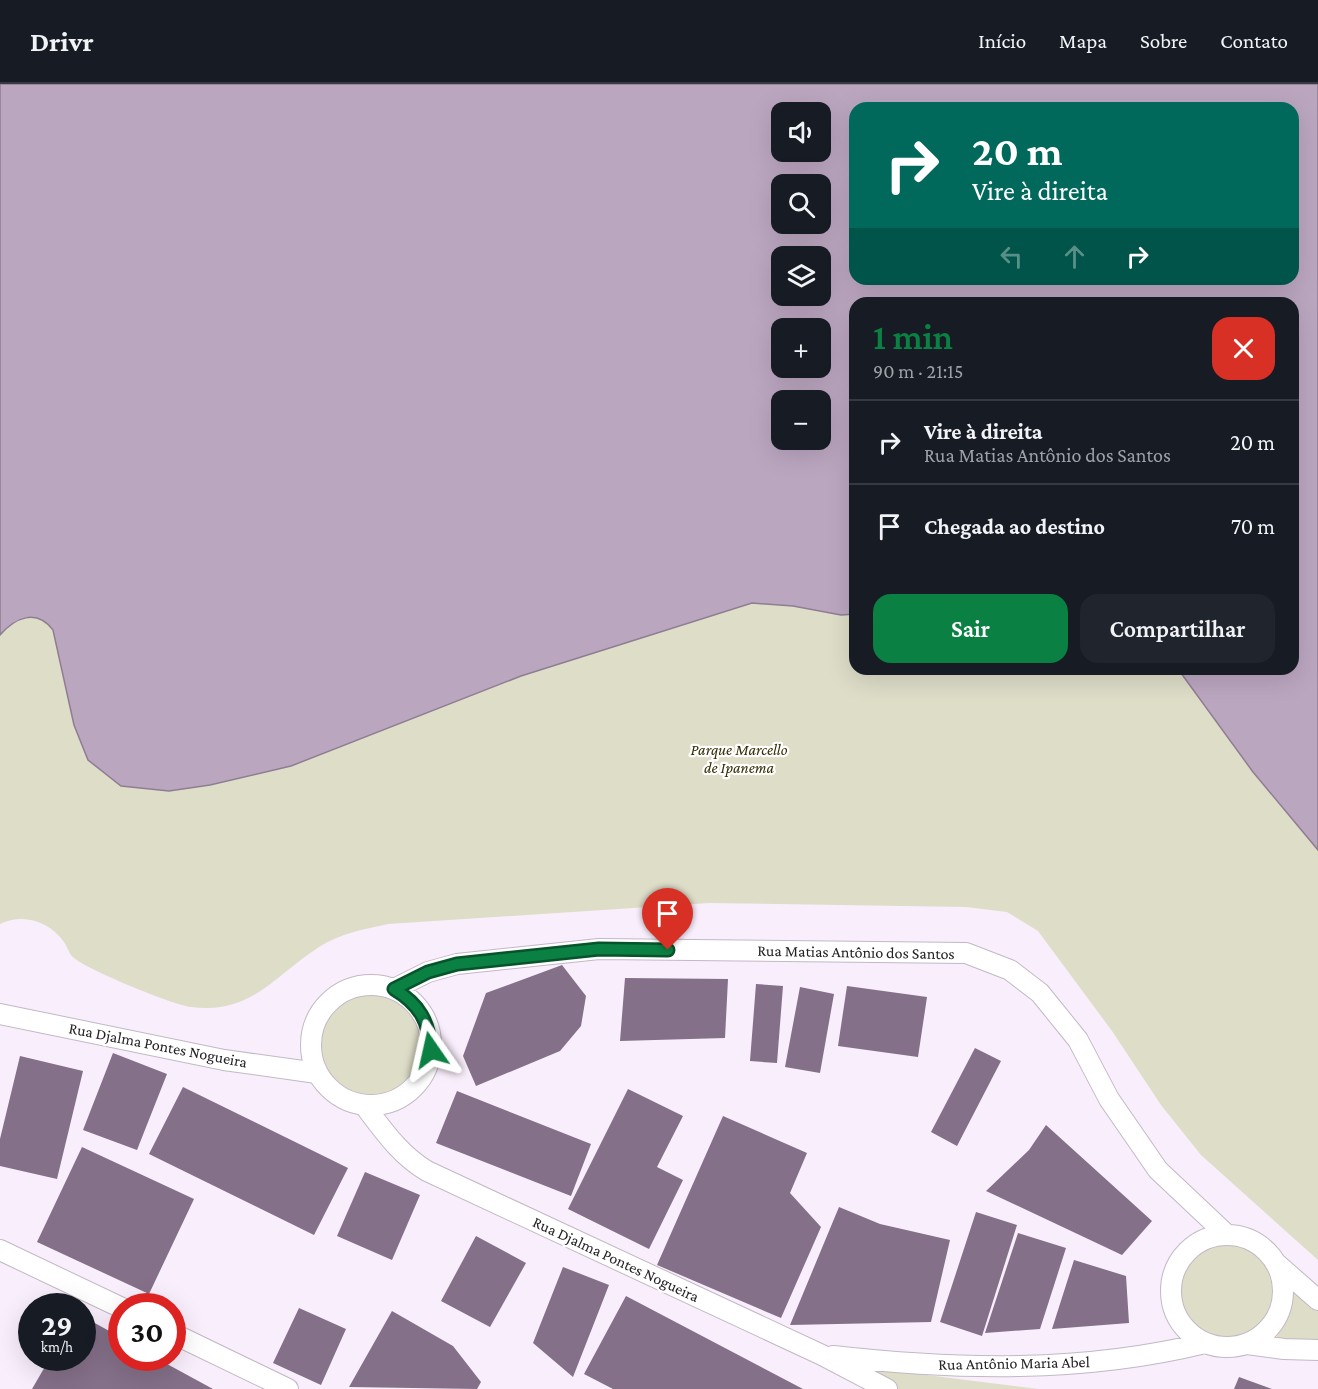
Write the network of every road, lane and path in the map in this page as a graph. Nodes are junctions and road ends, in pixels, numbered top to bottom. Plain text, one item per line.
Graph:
1 (394, 989) junction
2 (0, 1014) edge
3 (317, 1073) junction
4 (364, 1105) junction
5 (1227, 1235) junction
6 (0, 1250) edge
7 (1275, 1262) junction
8 (1318, 1300) edge
9 (108, 1301) edge
10 (186, 1340) edge
11 (1204, 1343) junction
12 (1247, 1344) junction
13 (1318, 1350) edge
14 (822, 1355) junction
15 (288, 1389) edge
16 (887, 1389) edge

1 - 3 street
1 - 4 street
1 - 5 street, Rua Matias Antônio dos Santos
2 - 3 street, Rua Djalma Pontes Nogueira
3 - 4 street
4 - 14 street, Rua Djalma Pontes Nogueira
5 - 7 street
5 - 11 street
6 - 9 street
7 - 8 street
7 - 12 street
10 - 15 street
11 - 12 street
11 - 14 street, Rua Antônio Maria Abel
12 - 13 street
14 - 16 street, Rua Djalma Pontes Nogueira

